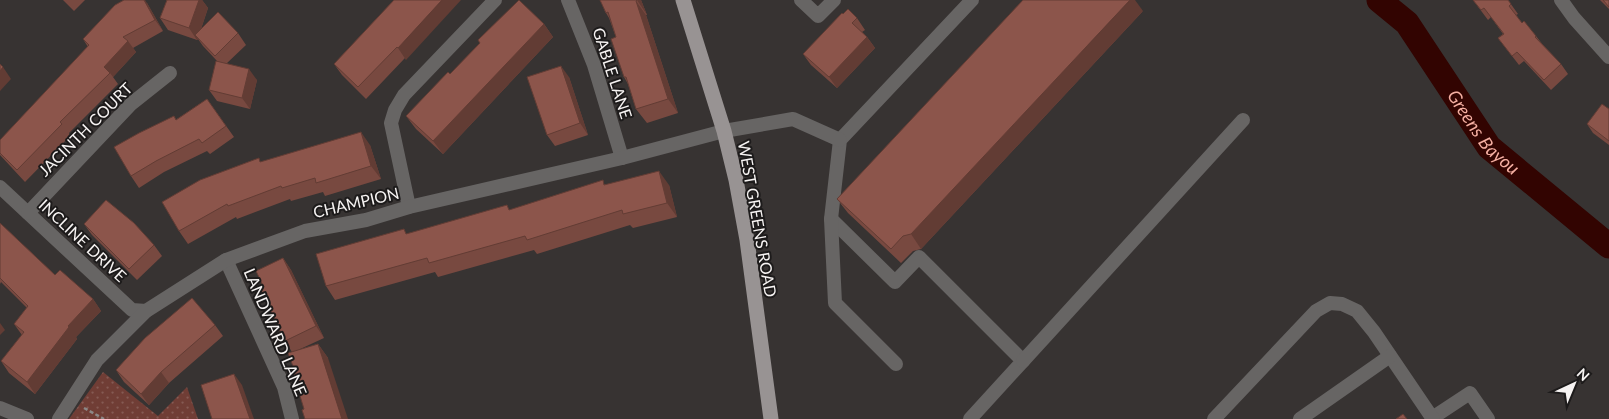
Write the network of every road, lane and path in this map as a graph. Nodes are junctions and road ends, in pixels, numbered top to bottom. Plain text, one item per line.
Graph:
1 (495, 0) edge
2 (568, 0) edge
3 (682, 0) edge
4 (801, 0) edge
5 (834, 0) edge
6 (972, 0) edge
7 (1561, 0) edge
8 (1609, 57) edge
9 (170, 73) dead end
10 (1243, 120) dead end
11 (724, 131) junction
12 (840, 140) junction
13 (622, 158) junction
14 (0, 187) edge
15 (409, 207) junction
16 (28, 213) junction
17 (831, 218) junction
18 (226, 260) junction
19 (146, 311) junction
20 (1390, 356) junction
21 (1023, 361) junction
22 (896, 364) dead end
23 (0, 408) edge
24 (84, 408) dead end
25 (1432, 418) edge
26 (27, 419) edge
27 (59, 419) edge
28 (104, 419) edge
29 (292, 419) edge
30 (771, 419) edge
31 (970, 419) edge
32 (1214, 419) edge
33 (1300, 419) edge
34 (1488, 419) edge

1 - 15 street
2 - 13 street, GABLE LANE
3 - 11 main road, WEST GREENS ROAD
4 - 5 street
6 - 12 street
7 - 8 street
9 - 16 street, JACINTH COURT
10 - 21 street
11 - 12 street, CHAMPION
11 - 13 street, CHAMPION
11 - 30 main road, WEST GREENS ROAD
12 - 17 street
13 - 15 street, CHAMPION
14 - 16 street, INCLINE DRIVE
15 - 18 street, CHAMPION
16 - 19 street, INCLINE DRIVE
17 - 21 street
17 - 22 street
18 - 19 street, CHAMPION
18 - 29 street, LANDWARD LANE
19 - 27 street, CHAMPION
20 - 25 street
20 - 32 street
20 - 33 street
21 - 31 street
23 - 26 street
24 - 28 path
25 - 34 street

